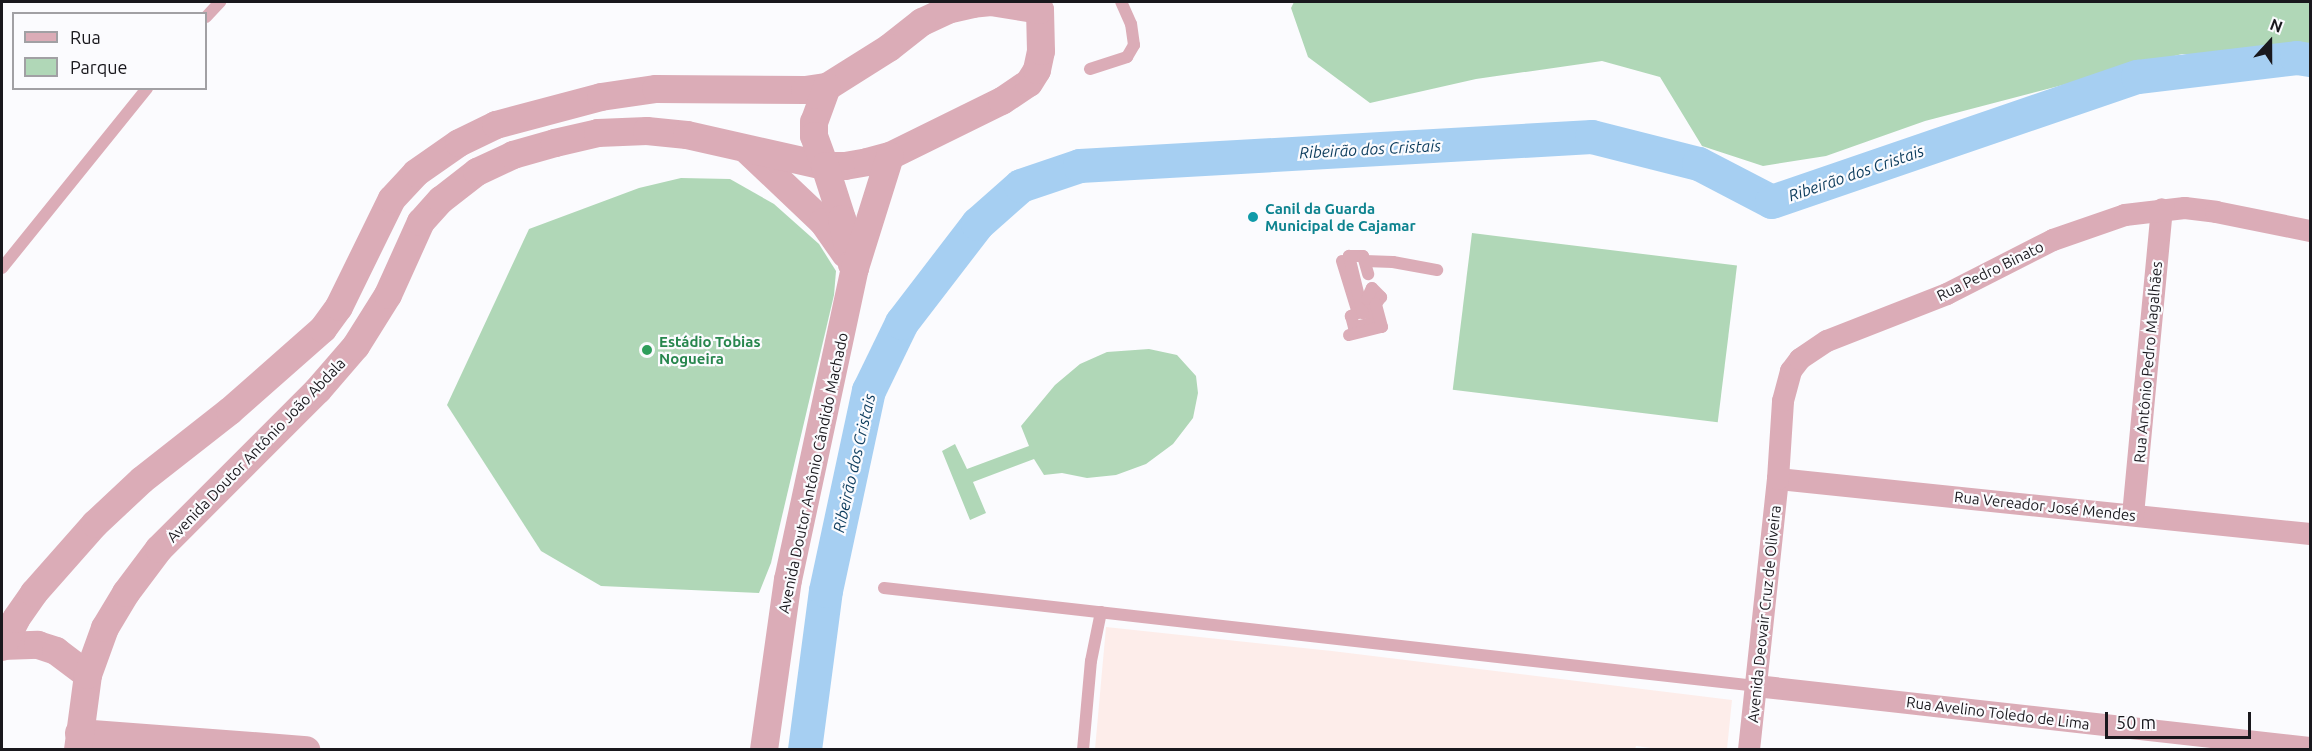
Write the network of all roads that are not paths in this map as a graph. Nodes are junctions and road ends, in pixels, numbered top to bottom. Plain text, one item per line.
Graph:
1 (220, 2) edge
2 (1121, 2) edge
3 (1040, 6) edge
4 (929, 12) edge
5 (207, 16) edge
6 (1090, 69) dead end
7 (827, 87) junction
8 (145, 90) edge
9 (744, 147) junction
10 (890, 156) junction
11 (825, 166) junction
12 (2162, 209) junction
13 (2310, 231) edge
14 (1342, 261) dead end
15 (1365, 261) junction
16 (854, 266) junction
17 (2, 268) edge
18 (1437, 270) dead end
19 (1349, 336) dead end
20 (1778, 479) junction
21 (2133, 515) junction
22 (2310, 534) edge
23 (884, 588) dead end
24 (1101, 612) junction
25 (2, 647) edge
26 (88, 675) junction
27 (1756, 686) junction
28 (79, 741) edge
29 (2310, 748) edge
30 (306, 750) edge
31 (764, 750) edge
32 (1083, 750) edge
33 (1749, 750) edge

1 - 5 lane
2 - 6 lane
3 - 4 street
3 - 10 street
4 - 7 street
7 - 11 street, Avenida Doutor Antônio Cândido Machado
7 - 25 street
8 - 17 lane
9 - 11 street, Avenida Doutor Antônio João Abdala
9 - 16 street
9 - 26 street, Avenida Doutor Antônio João Abdala
10 - 11 street
10 - 16 street, Avenida Doutor Antônio Cândido Machado
11 - 16 street, Avenida Doutor Antônio Cândido Machado
12 - 13 street, Rua Pedro Binato
12 - 20 street, Rua Pedro Binato
12 - 21 street, Rua Antônio Pedro Magalhães
14 - 15 lane
15 - 18 lane
15 - 19 lane
16 - 31 street, Avenida Doutor Antônio Cândido Machado
20 - 21 street, Rua Vereador José Mendes
20 - 27 street, Avenida Deovair Cruz de Oliveira
21 - 22 street, Rua Vereador José Mendes
23 - 24 lane
24 - 27 lane
24 - 32 lane
25 - 26 street
26 - 28 street, Avenida Doutor Antônio João Abdala
27 - 29 street, Rua Avelino Toledo de Lima
27 - 33 street, Avenida Deovair Cruz de Oliveira
28 - 30 street

